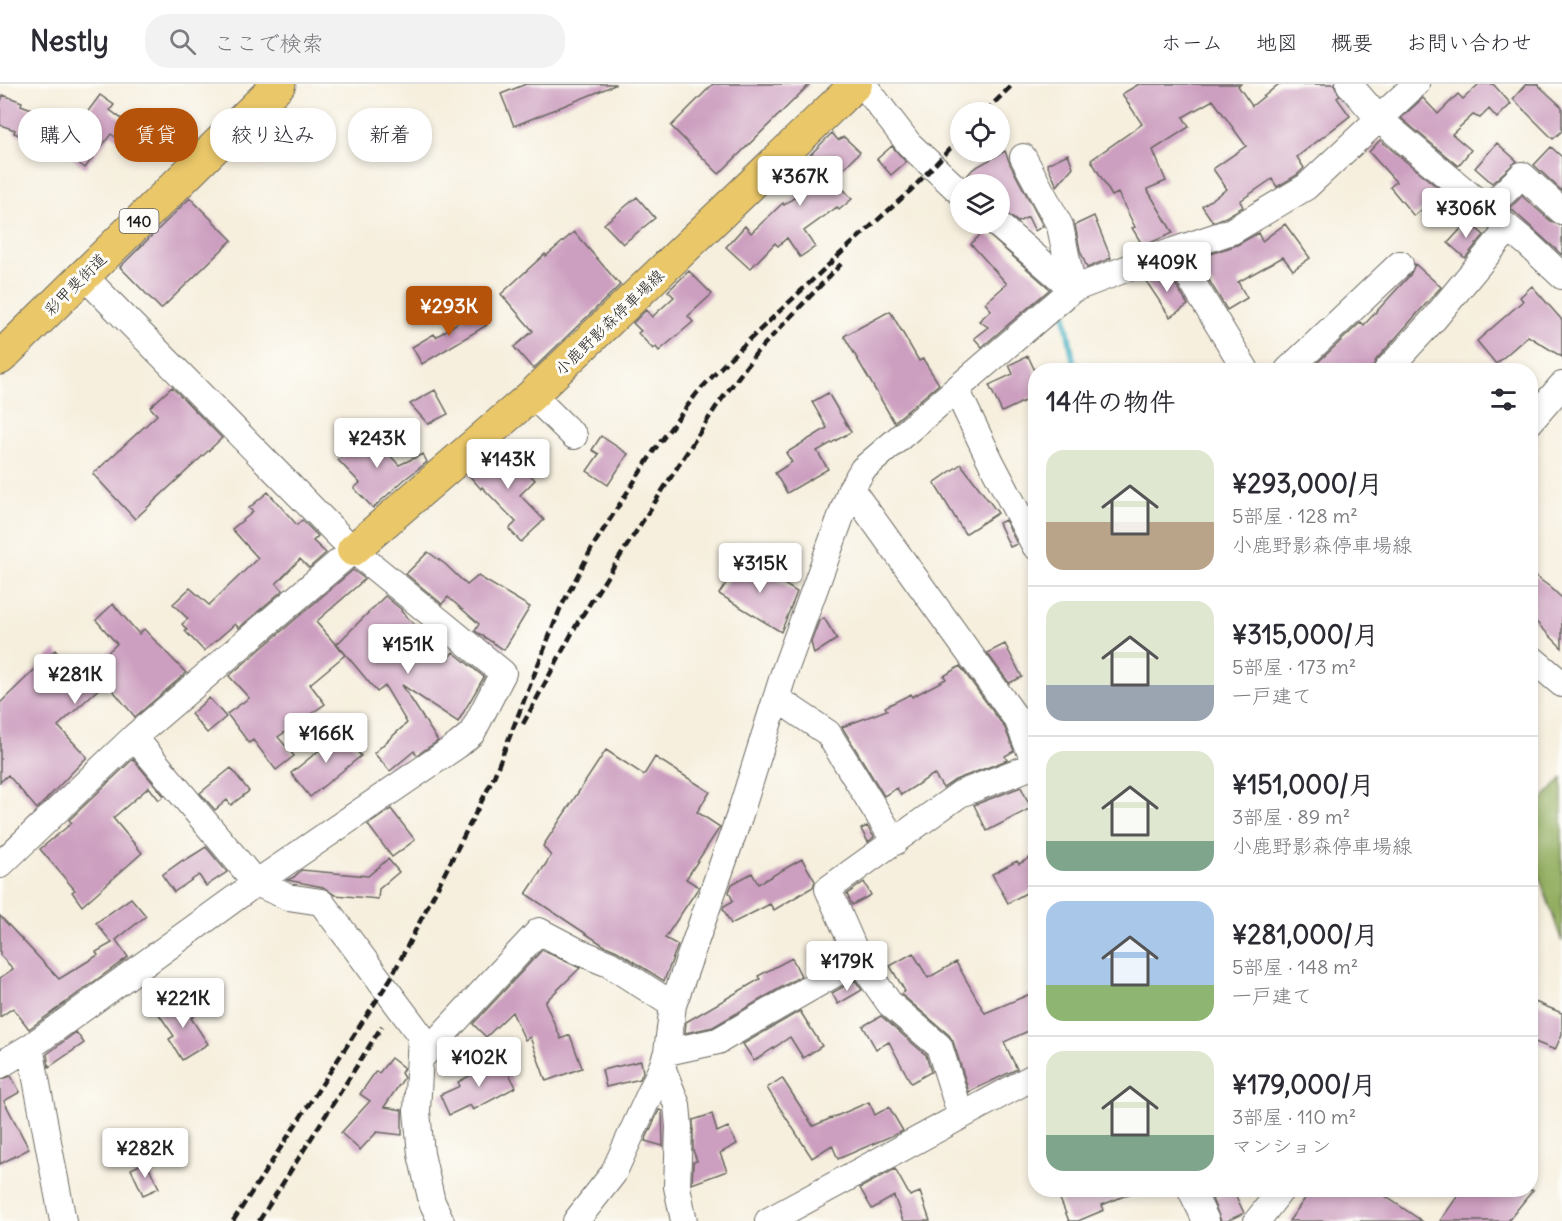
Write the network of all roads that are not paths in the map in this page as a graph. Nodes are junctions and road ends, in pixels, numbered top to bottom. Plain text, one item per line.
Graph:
1 (279, 84) edge
2 (856, 84) edge
3 (863, 84) edge
4 (1350, 84) edge
5 (1416, 84) edge
6 (1379, 119) junction
7 (1023, 157) dead end
8 (950, 183) edge
9 (1487, 209) junction
10 (1562, 211) edge
11 (1509, 228) junction
12 (1009, 234) edge
13 (1173, 251) junction
14 (1400, 264) dead end
15 (83, 275) junction
16 (1562, 276) edge
17 (1074, 289) junction
18 (0, 358) edge
19 (1242, 363) edge
20 (1295, 363) edge
21 (1393, 363) edge
22 (1562, 386) edge
23 (956, 389) junction
24 (532, 395) junction
25 (1538, 413) edge
26 (574, 435) dead end
27 (852, 489) junction
28 (1028, 533) edge
29 (353, 550) junction
30 (1538, 664) edge
31 (1562, 684) edge
32 (776, 698) junction
33 (134, 737) junction
34 (1028, 747) edge
35 (1028, 768) edge
36 (895, 842) junction
37 (0, 865) edge
38 (256, 883) junction
39 (859, 960) junction
40 (673, 1005) junction
41 (30, 1047) junction
42 (421, 1048) junction
43 (664, 1060) junction
44 (0, 1065) edge
45 (1028, 1080) edge
46 (961, 1116) junction
47 (1194, 1197) edge
48 (1276, 1197) edge
49 (63, 1221) edge
50 (441, 1221) edge
51 (576, 1221) edge
52 (684, 1221) edge
53 (768, 1221) edge
54 (1206, 1221) edge
55 (1257, 1221) edge

1 - 15 highway, 彩甲斐街道 / 140
2 - 24 main road, 小鹿野影森停車場線
3 - 8 street
4 - 6 street
5 - 6 street
6 - 9 street
6 - 13 street
7 - 17 street
9 - 10 street
9 - 11 street
11 - 16 street
11 - 21 street
12 - 17 street
13 - 17 street
13 - 19 street
14 - 20 street
15 - 18 highway, 彩甲斐街道 / 140
15 - 29 street
17 - 23 street
22 - 25 street
23 - 27 street
23 - 28 street
24 - 26 street
24 - 29 main road, 小鹿野影森停車場線
27 - 32 street
27 - 34 street
29 - 33 street
29 - 38 street
30 - 31 street
32 - 36 street
32 - 40 street
33 - 37 street
33 - 38 street
35 - 36 street
36 - 39 street
38 - 41 street
38 - 42 street
39 - 43 street
39 - 46 street
40 - 42 street
40 - 43 street
41 - 44 street
41 - 49 street
42 - 50 street
43 - 51 street
43 - 52 street
45 - 46 street
46 - 53 street
47 - 54 street
48 - 55 street

